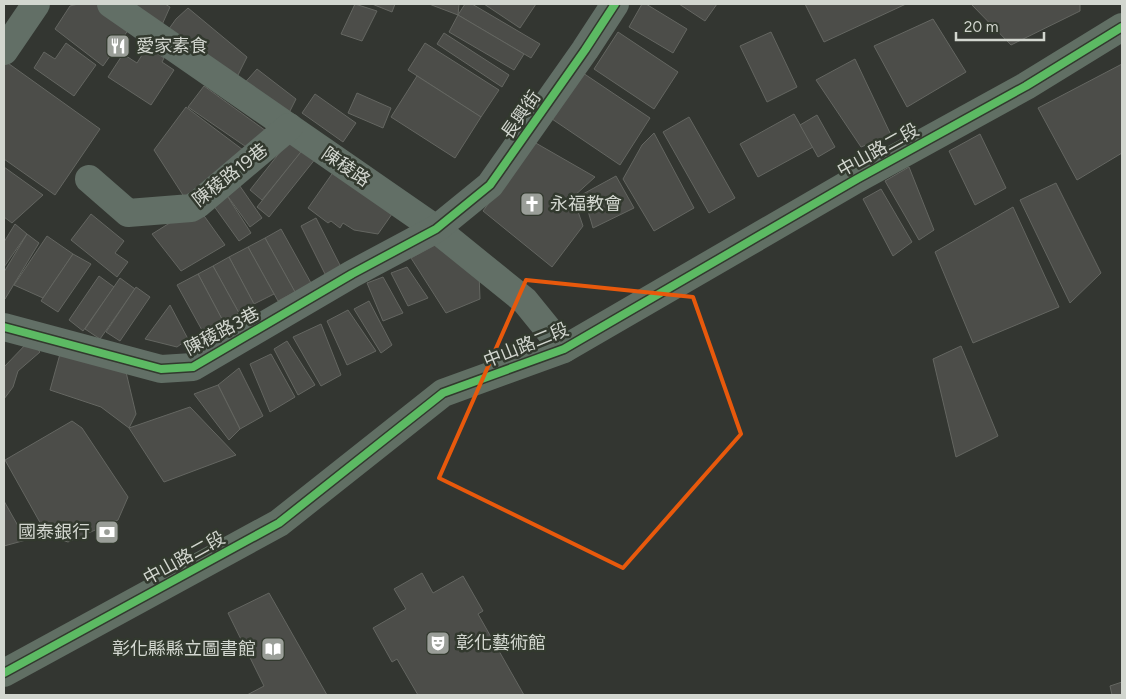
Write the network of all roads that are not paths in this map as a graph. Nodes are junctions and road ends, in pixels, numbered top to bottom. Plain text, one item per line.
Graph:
1 (36, 4) edge
2 (111, 4) edge
3 (615, 4) edge
4 (1122, 27) edge
5 (4, 51) edge
6 (289, 127) junction
7 (89, 179) dead end
8 (436, 229) junction
9 (4, 327) edge
10 (564, 349) junction
11 (4, 673) edge

1 - 5 street
2 - 6 street, 陳稜路
3 - 8 street, 長興街
4 - 10 main road, 中山路二段
6 - 7 street, 陳稜路19巷
6 - 8 street, 陳稜路
8 - 9 street, 陳稜路3巷
8 - 10 street, 陳稜路
10 - 11 main road, 中山路二段

